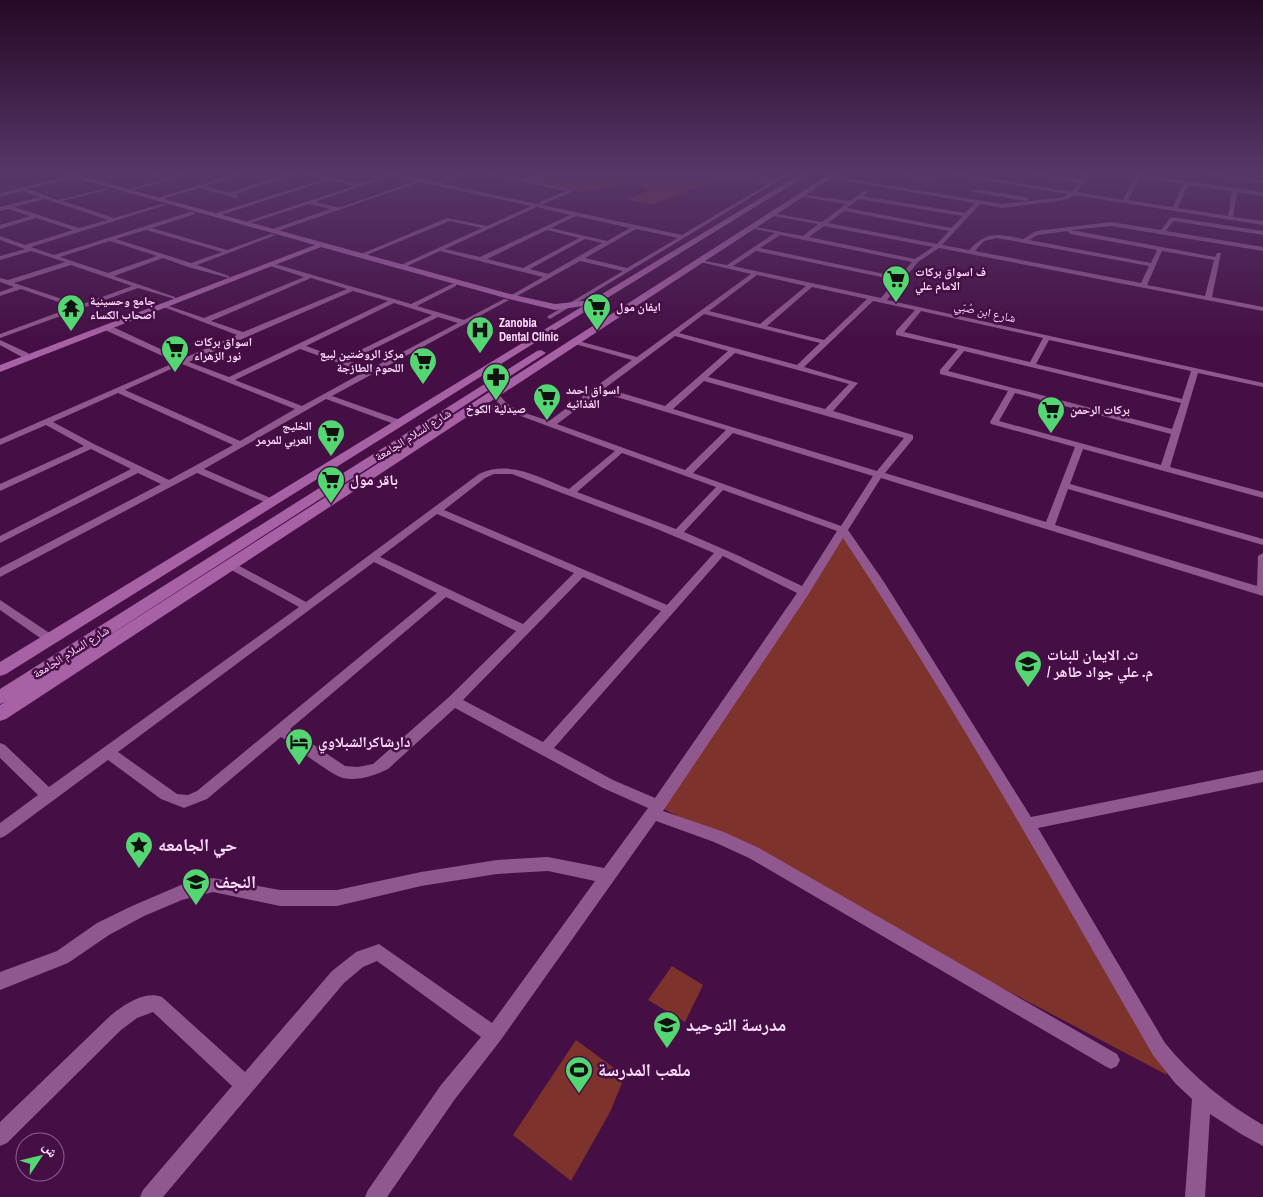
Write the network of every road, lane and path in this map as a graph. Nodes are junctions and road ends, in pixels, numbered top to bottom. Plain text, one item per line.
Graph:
1 (72, 228) edge
2 (86, 228) edge
3 (146, 228) joint
4 (252, 228) edge
5 (257, 228) edge
6 (286, 228) edge
7 (428, 228) edge
8 (488, 228) edge
9 (546, 228) joint
10 (621, 228) edge
11 (633, 228) edge
12 (637, 228) edge
13 (717, 228) edge
14 (726, 228) edge
15 (735, 228) edge
16 (750, 228) edge
17 (756, 228) edge
18 (818, 228) edge
19 (846, 228) edge
20 (859, 228) edge
21 (940, 228) edge
22 (1077, 228) edge
23 (1133, 228) edge
24 (1165, 228) edge
25 (1229, 228) edge
26 (79, 230) junction
27 (856, 230) junction
28 (951, 230) joint
29 (1058, 230) junction
30 (273, 233) junction
31 (779, 233) junction
32 (1162, 233) junction
33 (1263, 233) edge
34 (286, 237) junction
35 (585, 237) junction
36 (0, 238) edge
37 (804, 238) junction
38 (109, 240) junction
39 (1024, 241) junction
40 (608, 242) junction
41 (1222, 243) junction
42 (314, 246) junction
43 (938, 246) junction
44 (26, 248) junction
45 (693, 248) junction
46 (1160, 248) junction
47 (755, 249) junction
48 (1263, 249) edge
49 (442, 250) junction
50 (228, 252) junction
51 (971, 252) junction
52 (362, 255) junction
53 (163, 256) junction
54 (53, 257) junction
55 (0, 258) edge
56 (482, 259) junction
57 (580, 259) junction
58 (1218, 259) junction
59 (916, 260) junction
60 (69, 263) junction
61 (272, 264) junction
62 (1152, 265) junction
63 (190, 266) junction
64 (404, 266) junction
65 (728, 267) junction
66 (524, 270) junction
67 (628, 270) junction
68 (756, 273) junction
69 (108, 276) junction
70 (311, 276) junction
71 (549, 276) junction
72 (227, 278) junction
73 (900, 279) junction
74 (3, 281) edge
75 (454, 285) junction
76 (1144, 285) junction
77 (137, 286) junction
78 (811, 286) junction
79 (20, 288) junction
80 (353, 289) junction
81 (0, 294) edge
82 (173, 298) junction
83 (603, 298) junction
84 (1208, 298) junction
85 (509, 299) junction
86 (872, 299) junction
87 (394, 301) junction
88 (882, 301) junction
89 (570, 305) junction
90 (164, 306) junction
91 (412, 306) junction
92 (80, 307) junction
93 (919, 309) junction
94 (1263, 309) edge
95 (551, 312) junction
96 (704, 312) junction
97 (438, 314) junction
98 (597, 318) junction
99 (204, 321) junction
100 (610, 321) junction
101 (464, 322) junction
102 (0, 325) edge
103 (762, 326) junction
104 (108, 328) junction
105 (14, 330) junction
106 (549, 330) junction
107 (674, 334) junction
108 (243, 335) junction
109 (0, 336) edge
110 (1047, 337) junction
111 (0, 342) edge
112 (578, 342) junction
113 (824, 342) junction
114 (299, 346) junction
115 (962, 349) junction
116 (734, 350) junction
117 (25, 355) junction
118 (639, 360) junction
119 (183, 362) junction
120 (342, 362) junction
121 (0, 364) edge
122 (1032, 365) junction
123 (798, 368) junction
124 (0, 370) edge
125 (1195, 370) junction
126 (369, 372) junction
127 (702, 378) junction
128 (229, 380) junction
129 (498, 380) junction
130 (1263, 385) edge
131 (600, 389) junction
132 (118, 390) junction
133 (1012, 391) junction
134 (495, 395) junction
135 (325, 396) junction
136 (1185, 402) junction
137 (302, 409) junction
138 (473, 409) junction
139 (508, 409) junction
140 (666, 410) junction
141 (827, 412) junction
142 (46, 421) junction
143 (400, 423) junction
144 (551, 424) junction
145 (731, 430) junction
146 (1176, 433) junction
147 (414, 434) junction
148 (0, 442) edge
149 (239, 444) junction
150 (91, 446) junction
151 (1080, 446) junction
152 (621, 450) junction
153 (1165, 468) junction
154 (138, 469) junction
155 (197, 469) junction
156 (687, 473) junction
157 (315, 475) junction
158 (878, 476) junction
159 (169, 484) junction
160 (335, 484) junction
161 (1065, 485) junction
162 (722, 486) junction
163 (0, 488) edge
164 (570, 494) junction
165 (1263, 495) edge
166 (276, 499) junction
167 (303, 504) junction
168 (436, 510) junction
169 (1049, 528) junction
170 (843, 530) junction
171 (678, 533) junction
172 (0, 540) edge
173 (1263, 542) edge
174 (721, 552) junction
175 (1263, 556) edge
176 (373, 558) junction
177 (230, 565) junction
178 (0, 573) edge
179 (581, 573) junction
180 (445, 592) junction
181 (804, 592) junction
182 (1262, 592) edge
183 (0, 604) edge
184 (308, 607) junction
185 (669, 610) junction
186 (525, 630) junction
187 (50, 639) junction
188 (71, 660) junction
189 (0, 670) edge
190 (0, 697) edge
191 (454, 701) junction
192 (0, 714) edge
193 (282, 730) junction
194 (545, 748) junction
195 (0, 749) edge
196 (108, 752) junction
197 (1263, 776) edge
198 (48, 796) junction
199 (655, 810) junction
200 (1027, 824) junction
201 (0, 831) edge
202 (606, 876) junction
203 (0, 981) edge
204 (494, 1036) junction
205 (1111, 1060) dead end
206 (245, 1084) junction
207 (1202, 1096) junction
208 (0, 1136) edge
209 (1263, 1136) edge
210 (150, 1197) edge
211 (375, 1197) edge
212 (1195, 1197) edge

1 - 26 street
2 - 26 street
3 - 38 street
3 - 50 street
4 - 30 street
5 - 30 street
6 - 30 street
7 - 52 street
8 - 49 street
9 - 35 street
9 - 56 street
10 - 45 street
11 - 40 street
12 - 45 street
13 - 45 street
14 - 45 street, شارع السلام الجامعة
15 - 45 street, شارع السلام الجامعة
16 - 45 street
17 - 31 street
18 - 37 street
19 - 27 street
20 - 27 street
21 - 28 street
22 - 29 street
23 - 32 street
24 - 32 street
25 - 33 street
26 - 44 street
27 - 43 street
28 - 43 street
29 - 39 street
29 - 46 street
30 - 34 street
30 - 50 street
31 - 37 street
31 - 47 street
32 - 41 street
34 - 42 street
34 - 52 street
35 - 40 street
35 - 66 street
36 - 44 street
37 - 59 street
38 - 53 street
38 - 54 street
39 - 51 street
39 - 62 street
40 - 57 street
41 - 48 street
41 - 58 street
42 - 61 street
42 - 72 street
42 - 75 street
43 - 51 street
43 - 59 street
44 - 54 street
44 - 55 street
45 - 65 street, شارع ابن صُبّي
45 - 67 street
45 - 83 street, شارع السلام الجامعة
45 - 98 street, شارع السلام الجامعة
45 - 100 street
46 - 58 street
46 - 62 street
47 - 65 street
47 - 73 street
49 - 56 street
49 - 64 street
50 - 63 street
51 - 76 street
52 - 64 street
53 - 63 street
53 - 69 street
54 - 60 street
56 - 66 street
57 - 67 street
57 - 71 street
58 - 84 street
59 - 73 street
60 - 69 street
60 - 74 street
61 - 70 street
61 - 90 street
62 - 76 street
63 - 72 street
64 - 85 street
65 - 68 street, شارع ابن صُبّي
66 - 71 street
67 - 89 street
68 - 78 street, شارع ابن صُبّي
68 - 96 street
69 - 77 street
70 - 80 street
70 - 99 street
71 - 85 street
72 - 82 street
73 - 88 street
74 - 79 street
75 - 85 street
75 - 91 street
76 - 84 street
77 - 82 street
77 - 92 street
78 - 86 street, شارع ابن صُبّي
78 - 103 street
79 - 81 street
79 - 92 street
80 - 87 street
80 - 108 street
82 - 117 street
83 - 89 street
83 - 106 street, شارع السلام الجامعة
84 - 94 street
85 - 95 street
85 - 101 street
86 - 88 street, شارع ابن صُبّي
86 - 113 street
87 - 91 street
87 - 114 street
88 - 93 street, شارع ابن صُبّي
89 - 95 street
90 - 99 street
90 - 104 street
91 - 97 street
92 - 105 street
93 - 110 street, شارع ابن صُبّي
93 - 115 street
95 - 106 street
96 - 103 street
96 - 107 street
97 - 101 street
97 - 120 street
98 - 100 street
98 - 129 street, شارع السلام الجامعة
99 - 108 street
100 - 112 street
101 - 126 street
102 - 105 street
103 - 113 street
104 - 119 street
104 - 124 street
105 - 109 street
106 - 143 street, شارع السلام الجامعة
107 - 116 street
107 - 118 street
108 - 119 street
110 - 122 street
110 - 125 street, شارع ابن صُبّي
111 - 117 street
112 - 118 street
112 - 134 street
113 - 123 street
114 - 120 street
114 - 128 street
115 - 122 street
115 - 133 street
116 - 123 street
116 - 127 street
117 - 121 street
118 - 131 street
119 - 128 street
119 - 132 street
120 - 126 street
122 - 136 street
123 - 141 street
125 - 130 street, شارع ابن صُبّي
125 - 136 street
126 - 135 street
127 - 140 street
127 - 141 street
128 - 137 street
129 - 134 street
129 - 147 street, شارع السلام الجامعة
131 - 140 street
131 - 144 street
132 - 142 street
132 - 149 street
133 - 146 street
133 - 151 street
134 - 138 street
134 - 139 street
135 - 137 street
135 - 143 street
136 - 146 street
137 - 149 street
138 - 139 street
138 - 147 street
138 - 177 street
139 - 144 street
140 - 145 street
141 - 158 street
142 - 148 street
142 - 150 street
143 - 157 street, شارع السلام الجامعة
144 - 152 street
145 - 156 street
145 - 158 street
146 - 153 street
147 - 160 street, شارع السلام الجامعة
149 - 155 street
150 - 154 street
150 - 163 street
151 - 153 street
151 - 161 street
152 - 156 street
152 - 164 street
153 - 165 street
154 - 159 street
154 - 172 street
155 - 159 street
155 - 166 street
156 - 162 street
157 - 160 street
157 - 166 street, شارع السلام الجامعة
158 - 169 street
158 - 170 street
159 - 178 street
160 - 167 street, شارع السلام الجامعة
161 - 169 street
161 - 173 street
162 - 170 street
162 - 171 street
164 - 168 street
164 - 171 street
166 - 167 street
166 - 187 street, شارع السلام الجامعة
167 - 188 street, شارع السلام الجامعة
168 - 176 street
168 - 179 street
169 - 182 street
170 - 181 street
170 - 200 street
171 - 174 street
174 - 181 street
174 - 185 street
175 - 182 street
176 - 180 street
176 - 184 street
177 - 184 street
177 - 188 street
179 - 185 street
179 - 186 street
180 - 186 street
180 - 193 street
181 - 199 street
183 - 187 street
184 - 196 street
185 - 194 street
186 - 191 street
187 - 189 street, شارع السلام الجامعة
188 - 190 street, شارع السلام الجامعة
188 - 192 street
191 - 193 street
191 - 194 street
193 - 196 street
194 - 199 street
195 - 198 street
196 - 198 street
197 - 200 street
198 - 201 street
199 - 202 street
199 - 205 street
200 - 207 street
202 - 203 street
202 - 204 street
204 - 206 street
204 - 211 street
206 - 208 street
206 - 210 street
207 - 209 street
207 - 212 street

